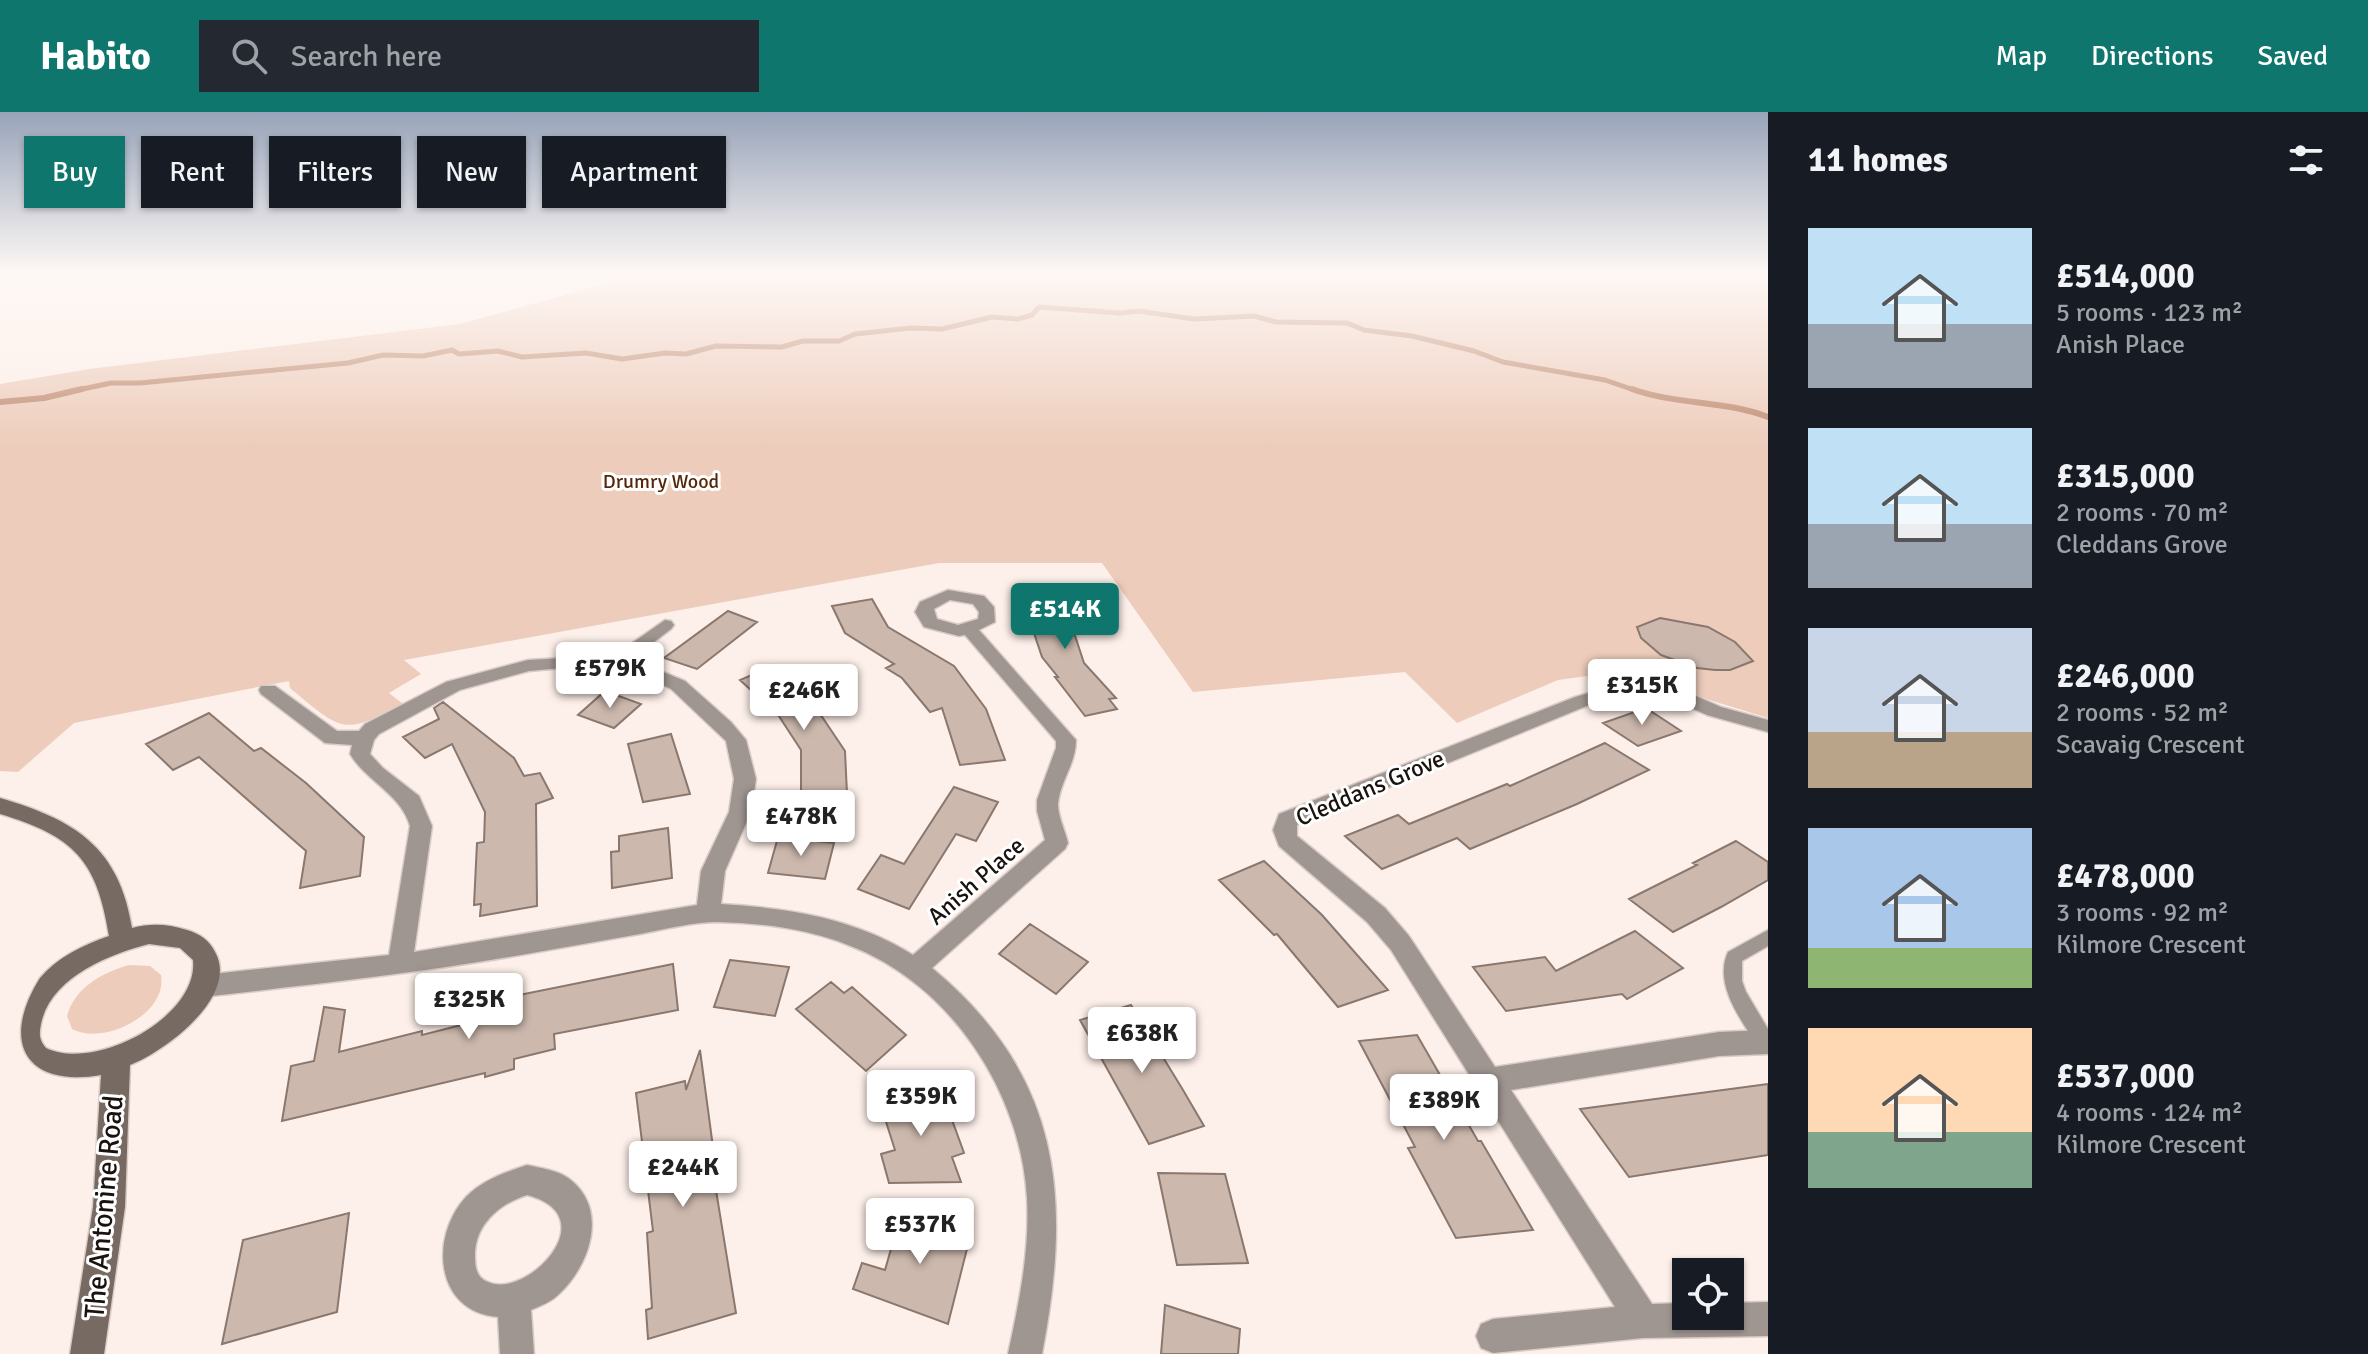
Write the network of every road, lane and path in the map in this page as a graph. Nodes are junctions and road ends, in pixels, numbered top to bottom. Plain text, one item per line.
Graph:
1 (665, 625) dead end
2 (970, 630) dead end
3 (620, 660) junction
4 (268, 690) dead end
5 (1768, 726) edge
6 (364, 738) junction
7 (0, 806) edge
8 (708, 913) junction
9 (1768, 937) edge
10 (122, 940) junction
11 (400, 963) junction
12 (916, 967) junction
13 (203, 986) junction
14 (1767, 1042) edge
15 (116, 1059) junction
16 (1489, 1081) junction
17 (514, 1300) dead end
18 (1768, 1319) edge
19 (1643, 1321) junction
20 (1493, 1336) dead end
21 (87, 1354) edge
22 (517, 1354) edge
23 (1025, 1354) edge

1 - 3 street
2 - 12 street, Anish Place
3 - 6 street
3 - 8 street
4 - 6 street
5 - 16 street, Cleddans Grove
6 - 11 street
7 - 10 street
8 - 11 street
8 - 12 street
9 - 14 lane
10 - 13 street
10 - 15 street
11 - 13 street
12 - 23 street
13 - 15 street
14 - 16 street
15 - 21 street, The Antonine Road
16 - 19 street, Cleddans Grove
17 - 22 street
18 - 19 street
19 - 20 street

